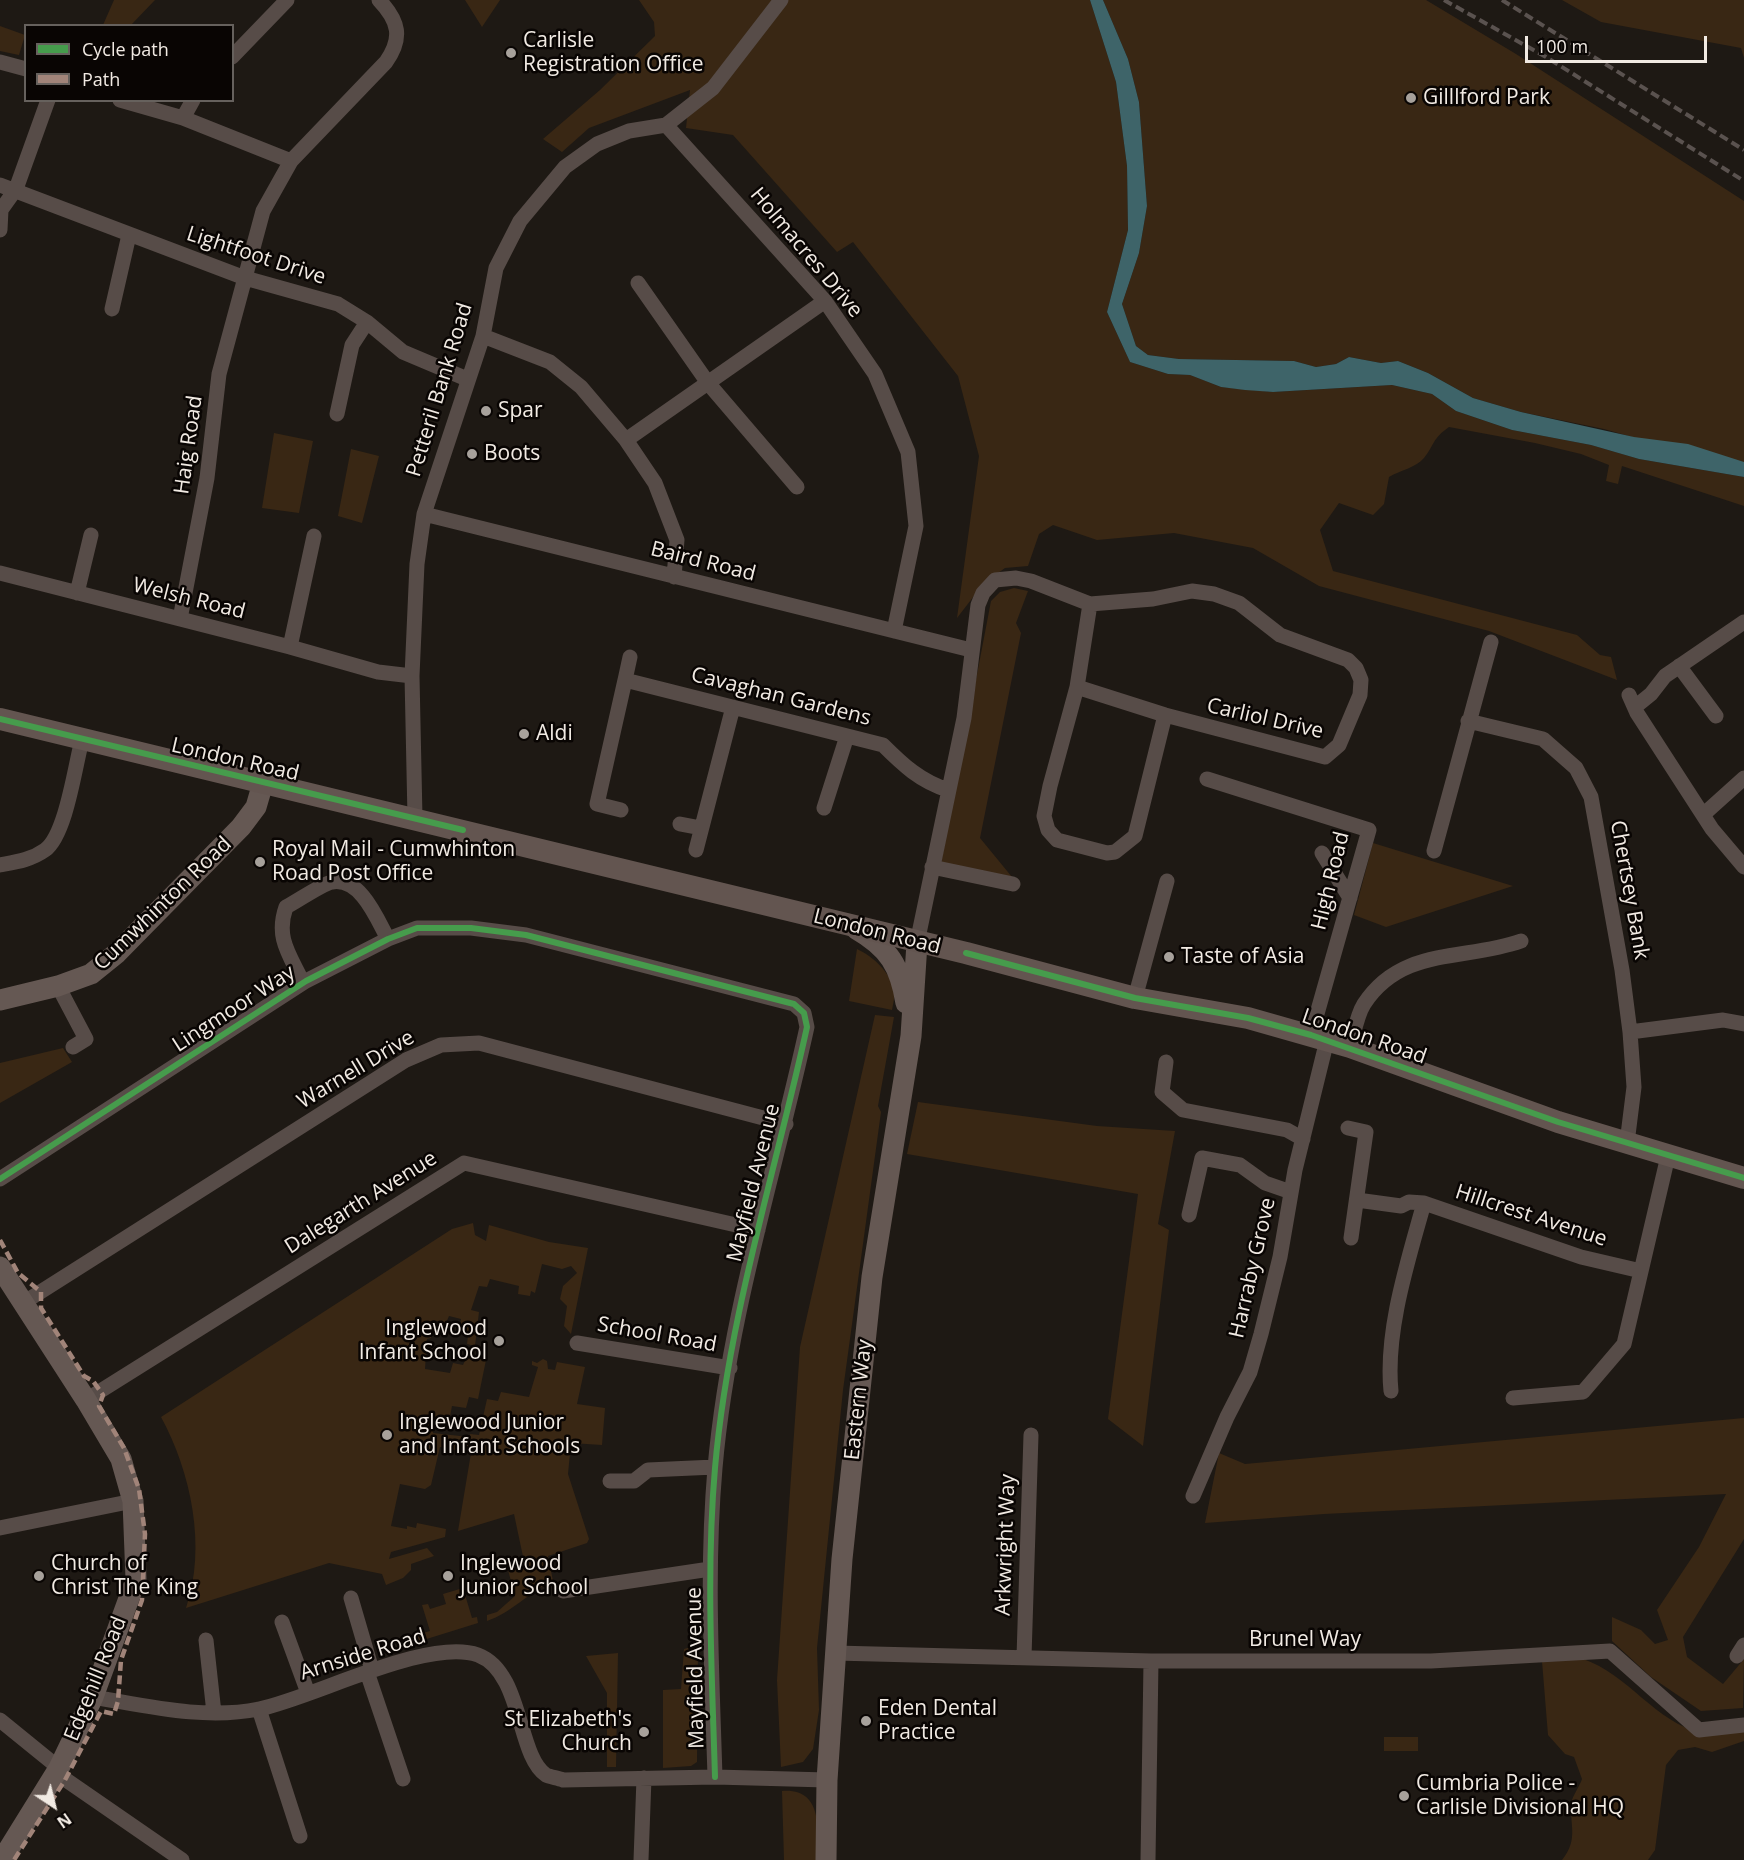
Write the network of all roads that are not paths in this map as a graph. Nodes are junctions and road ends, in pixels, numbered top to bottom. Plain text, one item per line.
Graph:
1 (287, 0) edge
2 (379, 0) edge
3 (781, 0) edge
4 (234, 55) edge
5 (0, 62) edge
6 (24, 68) edge
7 (47, 102) edge
8 (127, 102) edge
9 (193, 102) edge
10 (183, 118) junction
11 (666, 125) junction
12 (291, 161) junction
13 (0, 185) edge
14 (16, 189) junction
15 (0, 230) edge
16 (129, 235) junction
17 (245, 278) junction
18 (638, 283) dead end
19 (825, 300) junction
20 (112, 309) dead end
21 (367, 322) junction
22 (483, 336) junction
23 (467, 379) junction
24 (708, 383) junction
25 (337, 414) dead end
26 (626, 440) junction
27 (797, 487) dead end
28 (424, 514) junction
29 (92, 535) dead end
30 (314, 537) dead end
31 (0, 573) edge
32 (674, 577) junction
33 (77, 593) junction
34 (1090, 604) junction
35 (180, 619) junction
36 (1744, 622) edge
37 (894, 631) junction
38 (1491, 642) dead end
39 (290, 647) junction
40 (971, 650) junction
41 (630, 657) dead end
42 (1679, 666) junction
43 (412, 676) junction
44 (625, 680) junction
45 (1077, 687) junction
46 (733, 707) junction
47 (1165, 715) junction
48 (1716, 716) dead end
49 (0, 719) edge
50 (1468, 721) junction
51 (846, 736) junction
52 (82, 740) junction
53 (1744, 778) edge
54 (1207, 779) dead end
55 (263, 783) junction
56 (948, 790) junction
57 (824, 808) dead end
58 (621, 810) dead end
59 (1704, 814) junction
60 (414, 818) junction
61 (680, 824) dead end
62 (701, 828) junction
63 (696, 850) dead end
64 (1434, 851) dead end
65 (1322, 853) dead end
66 (0, 865) edge
67 (932, 867) junction
68 (1744, 867) edge
69 (1167, 881) dead end
70 (1013, 884) dead end
71 (1350, 898) junction
72 (849, 925) junction
73 (388, 939) junction
74 (1521, 941) dead end
75 (917, 942) junction
76 (303, 983) junction
77 (58, 987) junction
78 (1135, 998) junction
79 (0, 1000) edge
80 (1744, 1024) edge
81 (807, 1027) joint
82 (1630, 1032) junction
83 (911, 1036) junction
84 (1319, 1037) junction
85 (73, 1047) dead end
86 (1350, 1047) junction
87 (1166, 1062) dead end
88 (786, 1124) junction
89 (1348, 1128) dead end
90 (1303, 1139) junction
91 (1627, 1143) junction
92 (1668, 1156) junction
93 (1744, 1178) edge
94 (0, 1179) edge
95 (1291, 1192) junction
96 (1357, 1200) junction
97 (1424, 1203) junction
98 (1189, 1215) dead end
99 (758, 1230) junction
100 (1351, 1238) dead end
101 (0, 1267) edge
102 (1641, 1271) junction
103 (23, 1304) junction
104 (578, 1343) dead end
105 (730, 1368) junction
106 (1391, 1391) dead end
107 (1513, 1398) dead end
108 (86, 1400) junction
109 (1031, 1435) dead end
110 (715, 1467) junction
111 (610, 1481) dead end
112 (1193, 1496) dead end
113 (132, 1501) junction
114 (0, 1528) edge
115 (710, 1569) junction
116 (563, 1592) dead end
117 (351, 1598) dead end
118 (282, 1622) dead end
119 (206, 1640) dead end
120 (835, 1653) junction
121 (1024, 1657) junction
122 (1151, 1661) junction
123 (369, 1671) junction
124 (308, 1693) junction
125 (93, 1697) junction
126 (259, 1709) junction
127 (214, 1713) junction
128 (0, 1720) edge
129 (1744, 1725) edge
130 (58, 1771) junction
131 (715, 1777) junction
132 (644, 1778) junction
133 (403, 1779) dead end
134 (827, 1780) junction
135 (300, 1836) dead end
136 (2, 1860) edge
137 (182, 1860) edge
138 (641, 1860) edge
139 (826, 1860) edge
140 (1148, 1860) edge

1 - 4 street
2 - 12 street, Haig Road
3 - 11 street
5 - 6 street
7 - 14 street
8 - 10 street
9 - 10 street
10 - 12 street
11 - 19 street, Holmacres Drive
11 - 22 street, Petteril Bank Road
12 - 17 street, Haig Road
13 - 14 street, Lightfoot Drive
14 - 15 street
14 - 16 street, Lightfoot Drive
16 - 17 street, Lightfoot Drive
16 - 20 street
17 - 21 street, Lightfoot Drive
17 - 35 street, Haig Road
18 - 24 street
19 - 24 street
19 - 37 street, Holmacres Drive
21 - 23 street, Lightfoot Drive
21 - 25 street
22 - 23 street, Petteril Bank Road
22 - 26 street
23 - 28 street, Petteril Bank Road
24 - 26 street
24 - 27 street
26 - 32 street
28 - 32 street, Baird Road
28 - 43 street, Petteril Bank Road
29 - 33 street
30 - 39 street
31 - 33 street, Welsh Road
32 - 37 street, Baird Road
33 - 35 street, Welsh Road
34 - 40 street, Carliol Drive
34 - 45 street
34 - 47 street, Carliol Drive
35 - 39 street, Welsh Road
36 - 42 street
37 - 40 street, Baird Road
38 - 50 street
39 - 43 street, Welsh Road
40 - 56 street, Carliol Drive
41 - 44 street
42 - 48 street
42 - 59 street
43 - 60 street, Petteril Bank Road
44 - 46 street, Cavaghan Gardens
44 - 58 street
45 - 47 street, Carliol Drive
45 - 47 street
46 - 51 street, Cavaghan Gardens
46 - 62 street
49 - 52 main road, London Road
50 - 64 street
50 - 82 street, Chertsey Bank
51 - 56 street, Cavaghan Gardens
51 - 57 street
52 - 55 main road, London Road
52 - 66 street
53 - 59 street
54 - 71 street, High Road
55 - 60 main road, London Road
55 - 77 street, Cumwhinton Road
56 - 67 street, Carliol Drive
59 - 68 street
60 - 72 main road, London Road
61 - 62 street
62 - 63 street
65 - 71 street
67 - 70 street
67 - 75 street, Carliol Drive
69 - 78 street
71 - 84 street, High Road
72 - 75 main road, London Road
72 - 83 street
73 - 76 street, Lingmoor Way
73 - 76 street
73 - 81 street, Lingmoor Way
74 - 86 street
75 - 78 main road, London Road
75 - 83 street, Eastern Way
76 - 94 street, Lingmoor Way
77 - 79 street, Cumwhinton Road
77 - 85 street
78 - 84 main road, London Road
80 - 82 street
81 - 88 street, Mayfield Avenue
82 - 91 street, Chertsey Bank
83 - 120 street, Eastern Way
84 - 86 main road, London Road
84 - 90 street, Harraby Grove
86 - 91 main road, London Road
87 - 90 street
88 - 99 street, Mayfield Avenue
88 - 103 street, Warnell Drive
89 - 96 street
90 - 95 street, Harraby Grove
91 - 92 main road, London Road
92 - 93 main road, London Road
92 - 102 street
95 - 98 street
95 - 112 street, Harraby Grove
96 - 97 street, Hillcrest Avenue
96 - 100 street
97 - 102 street, Hillcrest Avenue
97 - 106 street
99 - 105 street, Mayfield Avenue
99 - 108 street, Dalegarth Avenue
101 - 103 street, Edgehill Road
102 - 107 street
103 - 108 street, Edgehill Road
104 - 105 street, School Road
105 - 110 street, Mayfield Avenue
108 - 113 street, Edgehill Road
109 - 121 street, Arkwright Way
110 - 111 street
110 - 115 street, Mayfield Avenue
113 - 114 street
113 - 125 street, Edgehill Road
115 - 116 street
115 - 131 street, Mayfield Avenue
117 - 123 street
118 - 124 street
119 - 127 street
120 - 121 street, Brunel Way
120 - 134 street, Eastern Way
121 - 122 street, Brunel Way
122 - 129 street, Brunel Way
122 - 140 street
123 - 124 street, Arnside Road
123 - 132 street, Arnside Road
123 - 133 street
124 - 126 street, Arnside Road
125 - 127 street, Arnside Road
125 - 130 street, Edgehill Road
126 - 127 street, Arnside Road
126 - 135 street
128 - 130 street
130 - 136 street, Edgehill Road
130 - 137 street
131 - 132 street, Arnside Road
131 - 134 street, Arnside Road
132 - 138 street
134 - 139 street, Eastern Way

